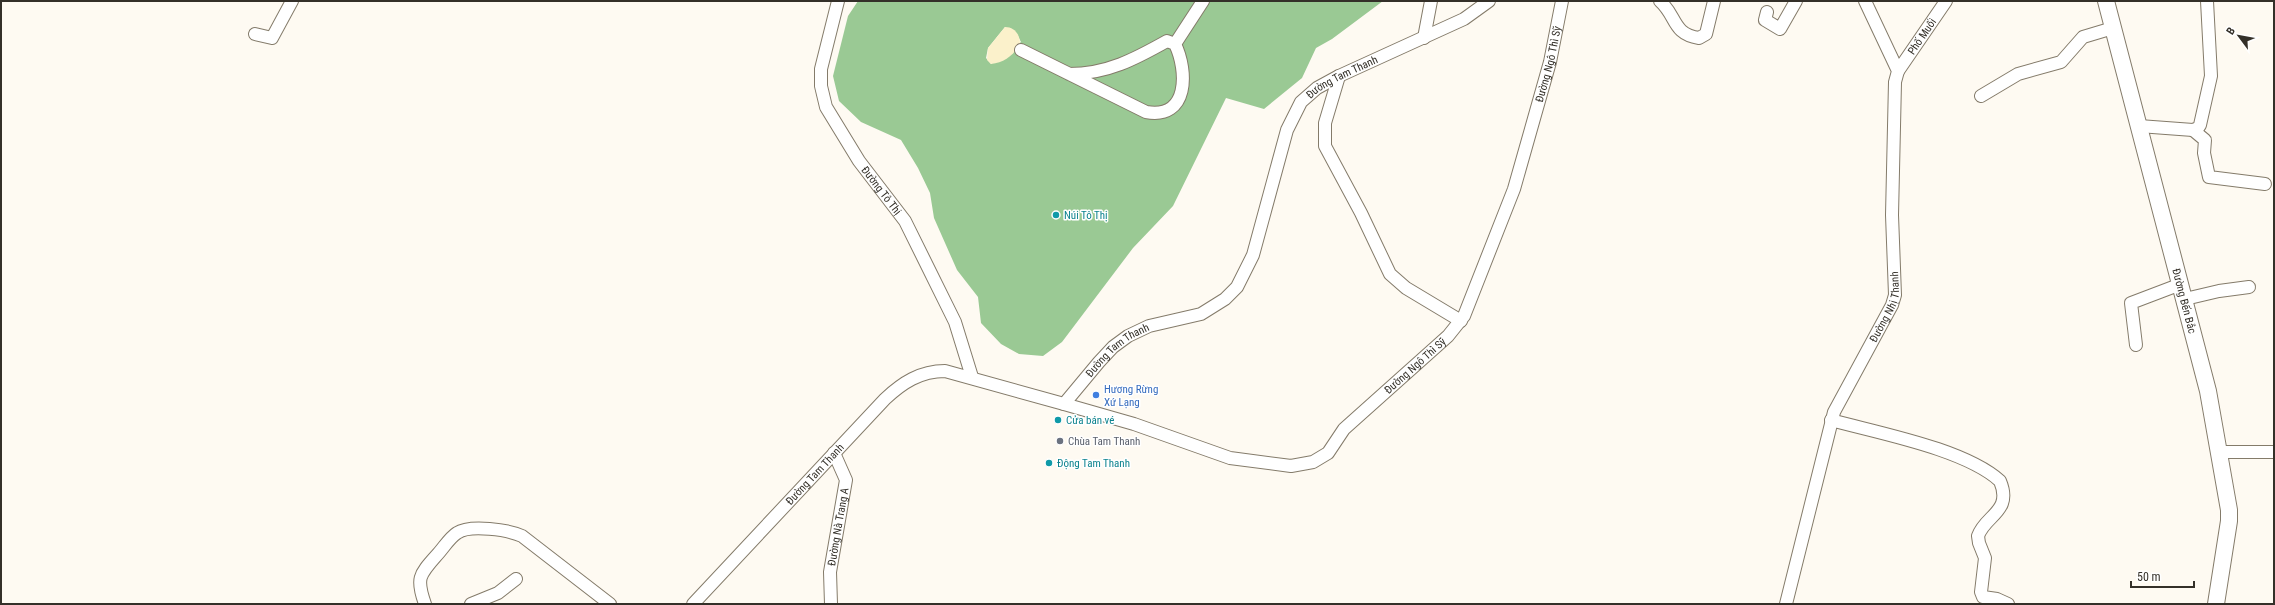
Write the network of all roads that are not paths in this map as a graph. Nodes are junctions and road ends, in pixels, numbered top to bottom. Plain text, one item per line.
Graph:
1 (292, 1) edge
2 (838, 1) edge
3 (1203, 1) edge
4 (1432, 1) edge
5 (1489, 1) edge
6 (1562, 1) edge
7 (1660, 1) edge
8 (1714, 1) edge
9 (1796, 1) edge
10 (1866, 1) edge
11 (1946, 1) edge
12 (2106, 1) edge
13 (2207, 1) edge
14 (1767, 12) dead end
15 (2113, 28) junction
16 (255, 34) dead end
17 (1424, 38) junction
18 (1175, 44) junction
19 (1021, 50) dead end
20 (1898, 71) junction
21 (1069, 74) junction
22 (1339, 76) junction
23 (1981, 96) dead end
24 (2139, 126) junction
25 (2193, 130) junction
26 (2265, 184) dead end
27 (2249, 287) dead end
28 (2183, 292) junction
29 (1461, 321) junction
30 (2136, 346) dead end
31 (972, 377) junction
32 (1064, 404) junction
33 (1831, 420) junction
34 (2220, 452) junction
35 (2274, 452) edge
36 (834, 453) junction
37 (516, 579) dead end
38 (489, 601) edge
39 (426, 604) edge
40 (471, 604) edge
41 (610, 604) edge
42 (693, 604) edge
43 (830, 604) edge
44 (1786, 604) edge
45 (2008, 604) edge
46 (2216, 604) edge

1 - 16 street
2 - 31 street, Đường Tô Thị
3 - 18 street
4 - 17 street
5 - 17 street, Đường Tam Thanh
6 - 29 street, Đường Ngô Thì Sỹ
7 - 8 street
9 - 14 street
10 - 20 street
11 - 20 street, Phố Muối
12 - 15 main road, Đường Bến Bắc
13 - 25 street
15 - 23 street
15 - 24 main road, Đường Bến Bắc
17 - 22 street, Đường Tam Thanh
18 - 21 street
18 - 21 street
19 - 21 street
20 - 33 street, Đường Nhị Thanh
22 - 29 street
22 - 32 street, Đường Tam Thanh
24 - 25 street
24 - 28 main road, Đường Bến Bắc
25 - 26 street
27 - 28 street
28 - 30 street
28 - 34 main road, Đường Bến Bắc
29 - 32 street, Đường Ngô Thì Sỹ
31 - 32 street, Đường Tam Thanh
31 - 36 street, Đường Tam Thanh
33 - 44 street, Đường Nhị Thanh
33 - 45 street
34 - 35 street
34 - 46 main road, Đường Bến Bắc
36 - 42 street, Đường Tam Thanh
36 - 43 street, Đường Nà Trang A
37 - 38 street
38 - 40 street
39 - 41 street

